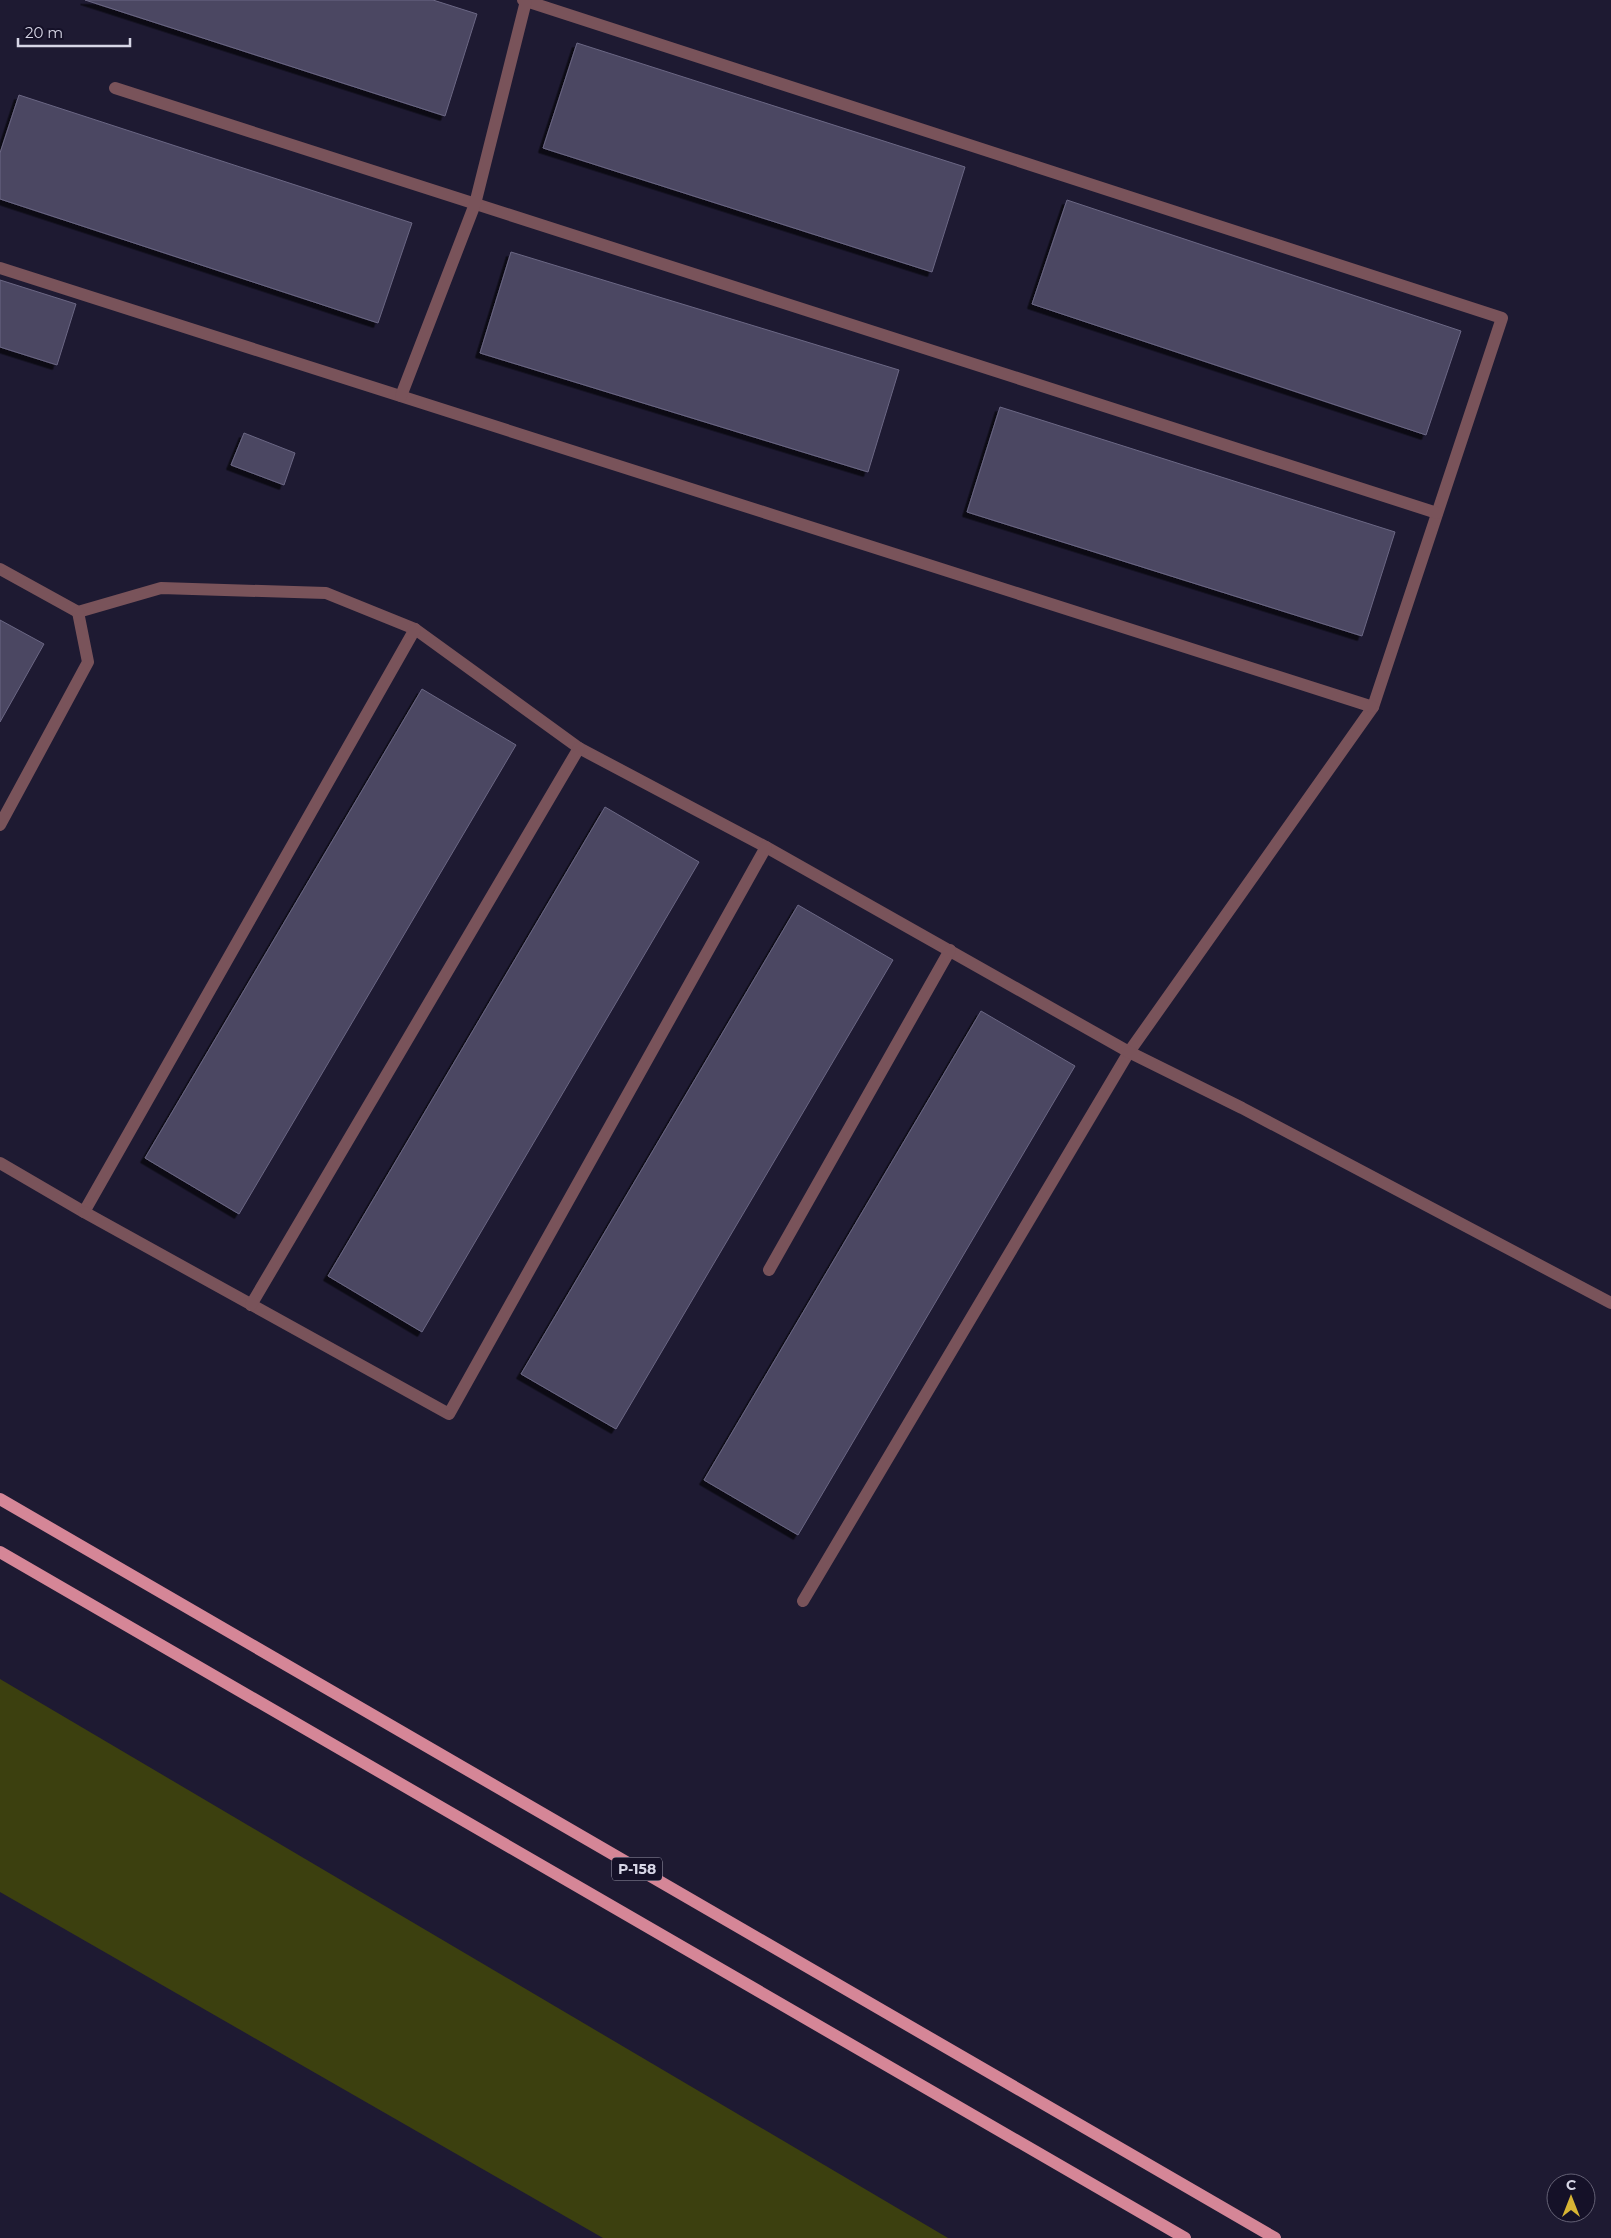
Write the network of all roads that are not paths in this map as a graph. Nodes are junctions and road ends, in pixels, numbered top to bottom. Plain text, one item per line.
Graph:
1 (524, 1) edge
2 (114, 88) dead end
3 (475, 204) junction
4 (0, 268) edge
5 (401, 396) junction
6 (1437, 513) junction
7 (0, 569) edge
8 (78, 612) junction
9 (415, 629) junction
10 (1373, 707) junction
11 (579, 748) junction
12 (0, 825) edge
13 (766, 847) junction
14 (950, 950) junction
15 (1129, 1052) junction
16 (0, 1163) edge
17 (84, 1212) junction
18 (769, 1270) dead end
19 (1611, 1303) edge
20 (251, 1305) junction
21 (0, 1499) edge
22 (0, 1552) edge
23 (803, 1601) dead end
24 (1185, 2238) edge
25 (1275, 2238) edge

1 - 3 lane
1 - 6 lane
2 - 3 lane
3 - 5 lane
3 - 6 lane
4 - 5 lane
5 - 10 lane
6 - 10 lane
7 - 8 lane
8 - 9 lane
8 - 12 lane
9 - 11 lane
9 - 17 lane
10 - 15 lane
11 - 13 lane
11 - 20 lane
13 - 14 lane
13 - 20 lane
14 - 15 lane
14 - 18 lane
15 - 19 lane
15 - 23 lane
16 - 17 lane
17 - 20 lane
21 - 25 main road, Р-158
22 - 24 main road, Р-158

